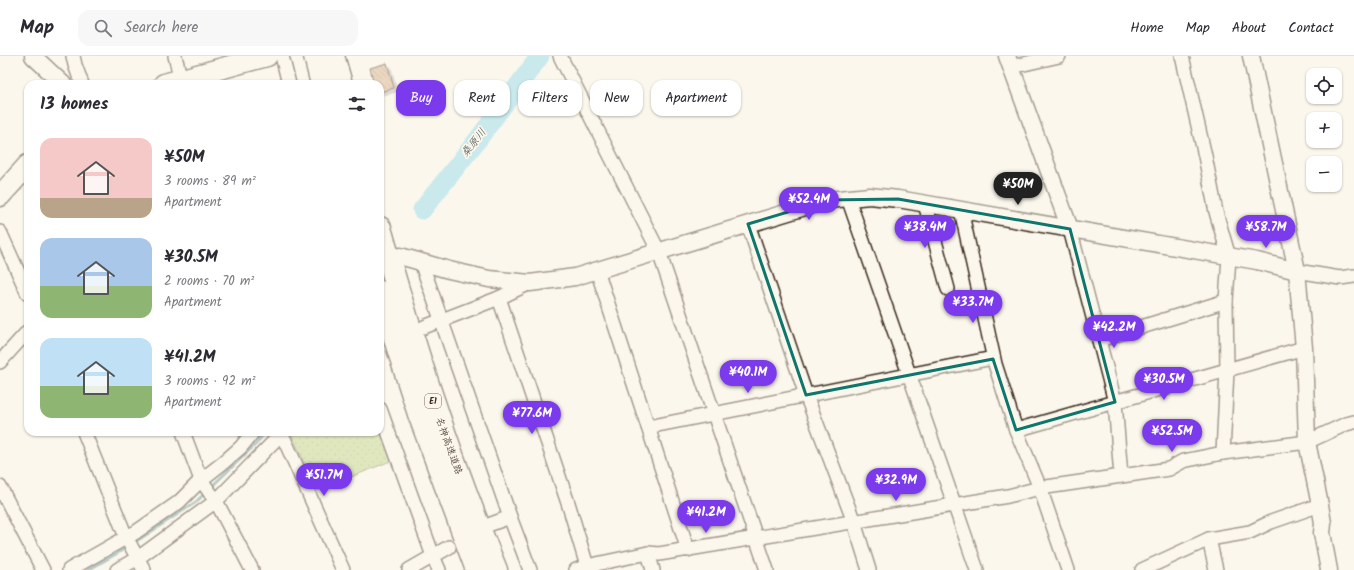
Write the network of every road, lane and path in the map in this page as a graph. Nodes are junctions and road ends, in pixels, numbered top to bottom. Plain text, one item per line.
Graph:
1 (33, 56) edge
2 (73, 56) edge
3 (175, 56) edge
4 (267, 56) edge
5 (282, 56) edge
6 (314, 56) edge
7 (333, 56) edge
8 (560, 56) edge
9 (1059, 56) edge
10 (1182, 56) edge
11 (1251, 56) edge
12 (1009, 62) edge
13 (59, 80) edge
14 (81, 80) edge
15 (175, 80) edge
16 (185, 80) edge
17 (288, 80) edge
18 (321, 80) edge
19 (340, 80) edge
20 (24, 169) edge
21 (0, 196) edge
22 (848, 198) junction
23 (925, 204) junction
24 (961, 210) junction
25 (748, 224) junction
26 (1070, 229) junction
27 (0, 232) edge
28 (384, 242) edge
29 (659, 252) junction
30 (400, 256) dead end
31 (1229, 257) junction
32 (422, 262) junction
33 (597, 270) junction
34 (1297, 271) junction
35 (1354, 276) edge
36 (530, 283) junction
37 (24, 285) edge
38 (948, 289) dead end
39 (499, 298) junction
40 (1226, 301) junction
41 (384, 305) edge
42 (441, 320) junction
43 (424, 327) dead end
44 (24, 335) edge
45 (1099, 340) junction
46 (1304, 348) junction
47 (994, 358) junction
48 (0, 362) edge
49 (1227, 370) junction
50 (909, 375) junction
51 (806, 395) junction
52 (1115, 402) junction
53 (714, 413) junction
54 (384, 420) edge
55 (1354, 422) edge
56 (648, 427) junction
57 (1016, 430) junction
58 (86, 436) edge
59 (185, 436) edge
60 (250, 436) edge
61 (277, 436) edge
62 (284, 436) edge
63 (1307, 442) junction
64 (1223, 454) junction
65 (1121, 476) junction
66 (0, 487) edge
67 (1040, 488) junction
68 (208, 490) junction
69 (1320, 504) junction
70 (955, 505) junction
71 (510, 517) junction
72 (854, 522) junction
73 (491, 524) dead end
74 (758, 539) junction
75 (1209, 539) junction
76 (132, 547) junction
77 (449, 547) dead end
78 (688, 550) junction
79 (648, 553) junction
80 (433, 556) junction
81 (581, 568) edge
82 (43, 570) edge
83 (68, 570) edge
84 (117, 570) edge
85 (144, 570) edge
86 (252, 570) edge
87 (343, 570) edge
88 (409, 570) edge
89 (439, 570) edge
90 (477, 570) edge
91 (496, 570) edge
92 (530, 570) edge
93 (653, 570) edge
94 (767, 570) edge
95 (869, 570) edge
96 (977, 570) edge
97 (1068, 570) edge
98 (1142, 570) edge
99 (1216, 570) edge
100 (1329, 570) edge

1 - 13 street
2 - 14 street
3 - 15 street
4 - 16 main road
5 - 17 street
6 - 18 highway
7 - 19 highway
8 - 29 street
9 - 12 street
10 - 31 street
11 - 34 street
12 - 26 street
20 - 21 main road
22 - 23 street
22 - 25 street
22 - 50 street
23 - 24 street
23 - 38 street
24 - 26 street
24 - 47 street
25 - 29 street
25 - 51 street
26 - 31 street
26 - 45 street
27 - 37 street
28 - 91 highway, 名神高速道路 / E1
29 - 33 street
29 - 53 street
30 - 32 street
31 - 34 street
31 - 40 street
32 - 36 street
32 - 42 street
33 - 36 street
33 - 56 street
34 - 35 street
34 - 46 street
36 - 39 street
39 - 42 street
39 - 81 street
40 - 45 street
40 - 49 street
41 - 90 highway, 名神高速道路 / E1
42 - 43 street
42 - 71 street
44 - 48 street
45 - 52 street
46 - 49 street
46 - 63 street
47 - 50 street
47 - 57 street
49 - 52 street
49 - 64 street
50 - 51 street
50 - 70 street
51 - 53 street
51 - 72 street
52 - 57 street
52 - 65 street
53 - 56 street
53 - 74 street
54 - 80 street
55 - 63 street
56 - 78 street
57 - 67 street
58 - 76 street
59 - 68 street
60 - 68 street
61 - 68 street
62 - 87 street
63 - 64 street
63 - 69 street
64 - 65 street
65 - 67 street
66 - 82 street
67 - 70 street
67 - 97 street
68 - 76 street
68 - 76 street
68 - 86 street
69 - 75 street
69 - 100 street
70 - 72 street
70 - 96 street
71 - 73 street
71 - 92 street
72 - 74 street
72 - 95 street
74 - 78 street
74 - 94 street
75 - 98 street
75 - 99 street
76 - 83 street
76 - 84 street
76 - 85 street
77 - 80 street
78 - 79 street
79 - 81 street
79 - 93 street
80 - 88 street
80 - 89 street

